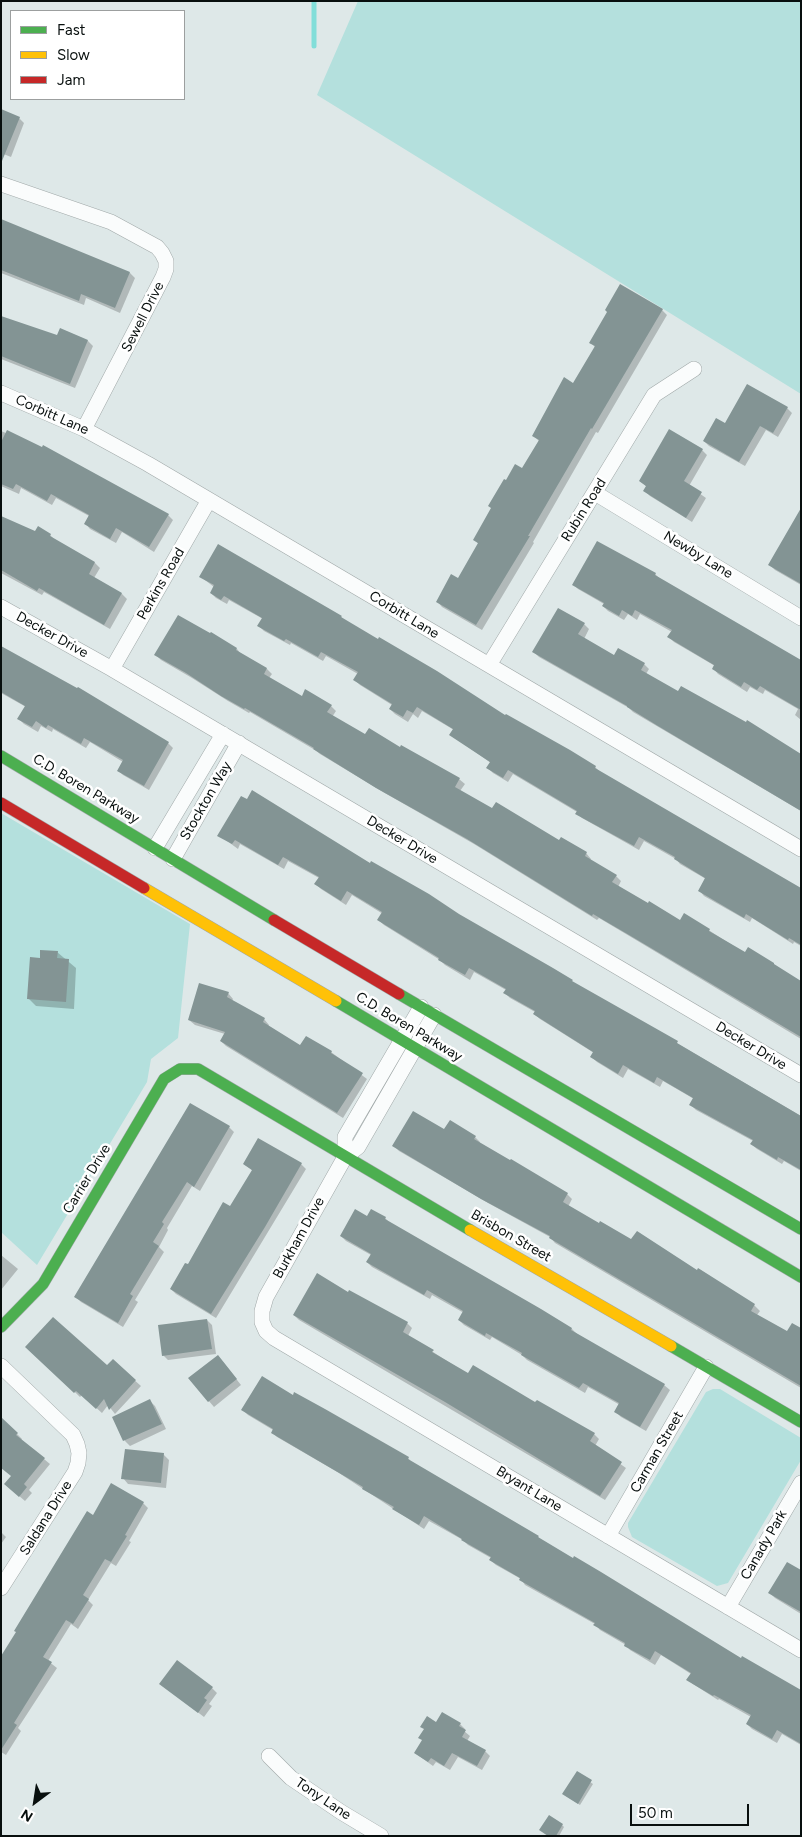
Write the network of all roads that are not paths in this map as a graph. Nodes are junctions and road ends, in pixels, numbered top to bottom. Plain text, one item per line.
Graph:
1 (1, 184) edge
2 (694, 369) dead end
3 (1, 393) edge
4 (84, 429) junction
5 (595, 493) junction
6 (210, 500) junction
7 (1, 607) edge
8 (801, 618) edge
9 (489, 665) junction
10 (112, 668) junction
11 (223, 734) junction
12 (239, 744) junction
13 (1, 756) edge
14 (1, 803) edge
15 (155, 848) junction
16 (801, 849) edge
17 (173, 859) junction
18 (428, 1011) junction
19 (402, 1041) junction
20 (415, 1049) junction
21 (206, 1074) joint
22 (801, 1075) edge
23 (345, 1157) junction
24 (801, 1229) edge
25 (801, 1277) edge
26 (262, 1322) joint
27 (1, 1327) edge
28 (1, 1366) edge
29 (706, 1367) junction
30 (801, 1422) edge
31 (801, 1483) edge
32 (608, 1536) junction
33 (1, 1588) edge
34 (728, 1607) junction
35 (801, 1650) edge
36 (269, 1756) dead end
37 (381, 1836) edge

1 - 4 street, Sewell Drive
2 - 5 street, Rubin Road
3 - 4 street, Corbitt Lane
4 - 6 street, Corbitt Lane
5 - 8 street, Newby Lane
5 - 9 street, Rubin Road
6 - 9 street, Corbitt Lane
6 - 10 street, Perkins Road
7 - 10 street, Decker Drive
9 - 16 street, Corbitt Lane
10 - 11 street, Decker Drive
11 - 12 street, Decker Drive
11 - 15 street, Stockton Way
12 - 17 street, Stockton Way
12 - 22 street, Decker Drive
13 - 15 street, C.D. Boren Parkway
14 - 19 street, C.D. Boren Parkway
15 - 17 street, C.D. Boren Parkway
17 - 18 street, C.D. Boren Parkway
18 - 19 street, Burkham Drive
18 - 20 street, Burkham Drive
18 - 24 street, C.D. Boren Parkway
19 - 20 street, C.D. Boren Parkway
19 - 23 street, Burkham Drive
20 - 23 street, Burkham Drive
20 - 25 street, C.D. Boren Parkway
21 - 23 street, Brisbon Street
21 - 27 street, Carrier Drive
23 - 26 street, Burkham Drive
23 - 29 street, Brisbon Street
26 - 32 street, Bryant Lane
28 - 33 street, Saldana Drive
29 - 30 street, Brisbon Street
29 - 32 street, Carman Street
31 - 34 street, Canady Park
32 - 34 street, Bryant Lane
34 - 35 street, Bryant Lane
36 - 37 street, Tony Lane

